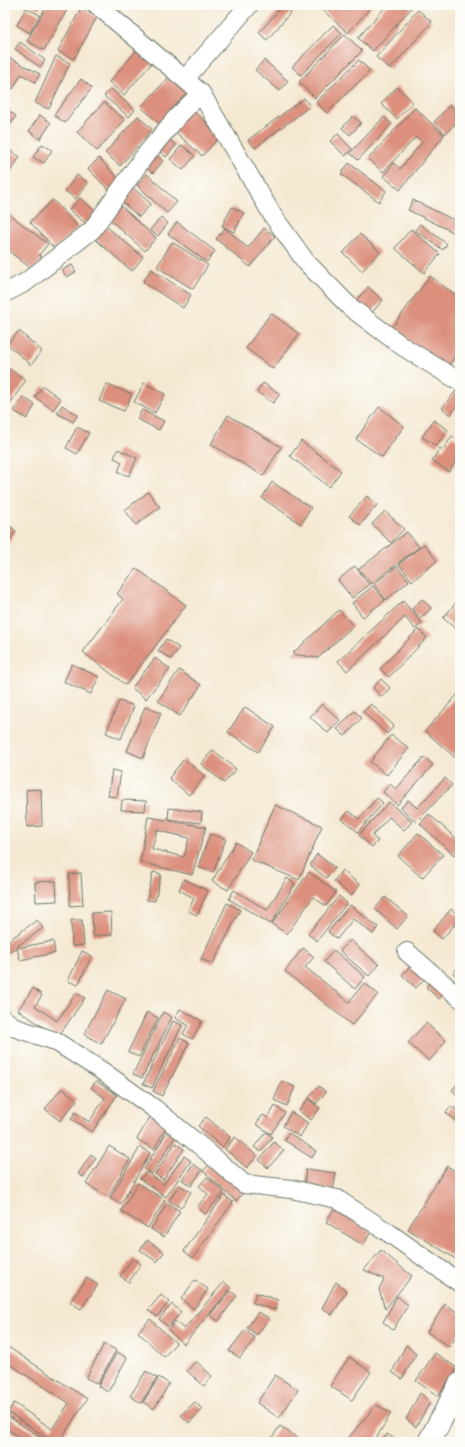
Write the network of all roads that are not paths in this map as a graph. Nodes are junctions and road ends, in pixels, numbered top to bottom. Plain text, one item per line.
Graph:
1 (97, 5) edge
2 (249, 5) edge
3 (185, 79) junction
4 (201, 93) junction
5 (5, 293) edge
6 (460, 381) edge
7 (406, 952) dead end
8 (460, 998) edge
9 (5, 1020) edge
10 (460, 1283) edge
11 (460, 1384) edge
12 (429, 1442) edge

1 - 3 street
2 - 3 street
3 - 4 street
4 - 5 street
4 - 6 street
7 - 8 street
9 - 10 street
11 - 12 street

